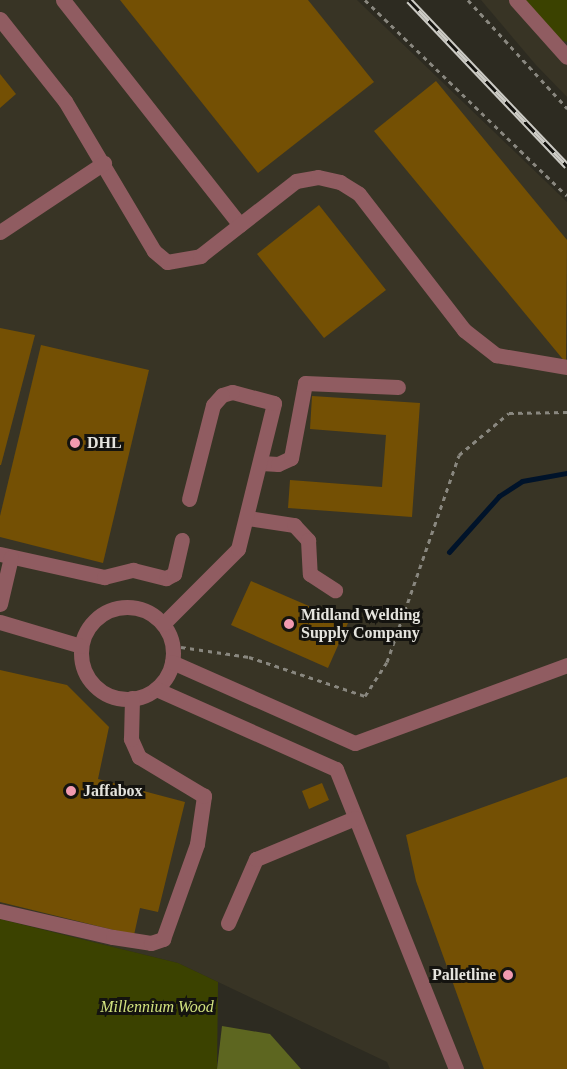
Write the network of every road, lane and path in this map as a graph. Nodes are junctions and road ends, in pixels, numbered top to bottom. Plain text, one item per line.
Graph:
1 (63, 0) edge
2 (365, 0) edge
3 (468, 0) edge
4 (516, 0) edge
5 (0, 19) edge
6 (567, 57) edge
7 (567, 108) edge
8 (104, 163) junction
9 (567, 196) edge
10 (240, 225) junction
11 (0, 232) edge
12 (567, 367) edge
13 (398, 387) dead end
14 (567, 412) edge
15 (261, 462) junction
16 (189, 499) dead end
17 (248, 518) junction
18 (182, 540) dead end
19 (6, 555) edge
20 (335, 590) dead end
21 (0, 604) edge
22 (0, 622) edge
23 (163, 624) junction
24 (81, 646) junction
25 (173, 646) junction
26 (172, 662) junction
27 (567, 665) edge
28 (156, 689) junction
29 (132, 699) junction
30 (355, 818) junction
31 (0, 911) edge
32 (228, 923) dead end
33 (456, 1069) edge

1 - 10 street
2 - 9 path
3 - 7 path
4 - 6 street
5 - 8 street
8 - 10 street
8 - 11 street
10 - 12 street
13 - 15 street
14 - 25 path
15 - 16 street
15 - 17 street
17 - 20 street
17 - 23 street
18 - 19 street
19 - 21 street
22 - 24 street
23 - 24 street
23 - 25 street
24 - 29 street
25 - 26 street
26 - 27 street
26 - 28 street
28 - 29 street
28 - 30 street
29 - 31 street
30 - 32 street
30 - 33 street

